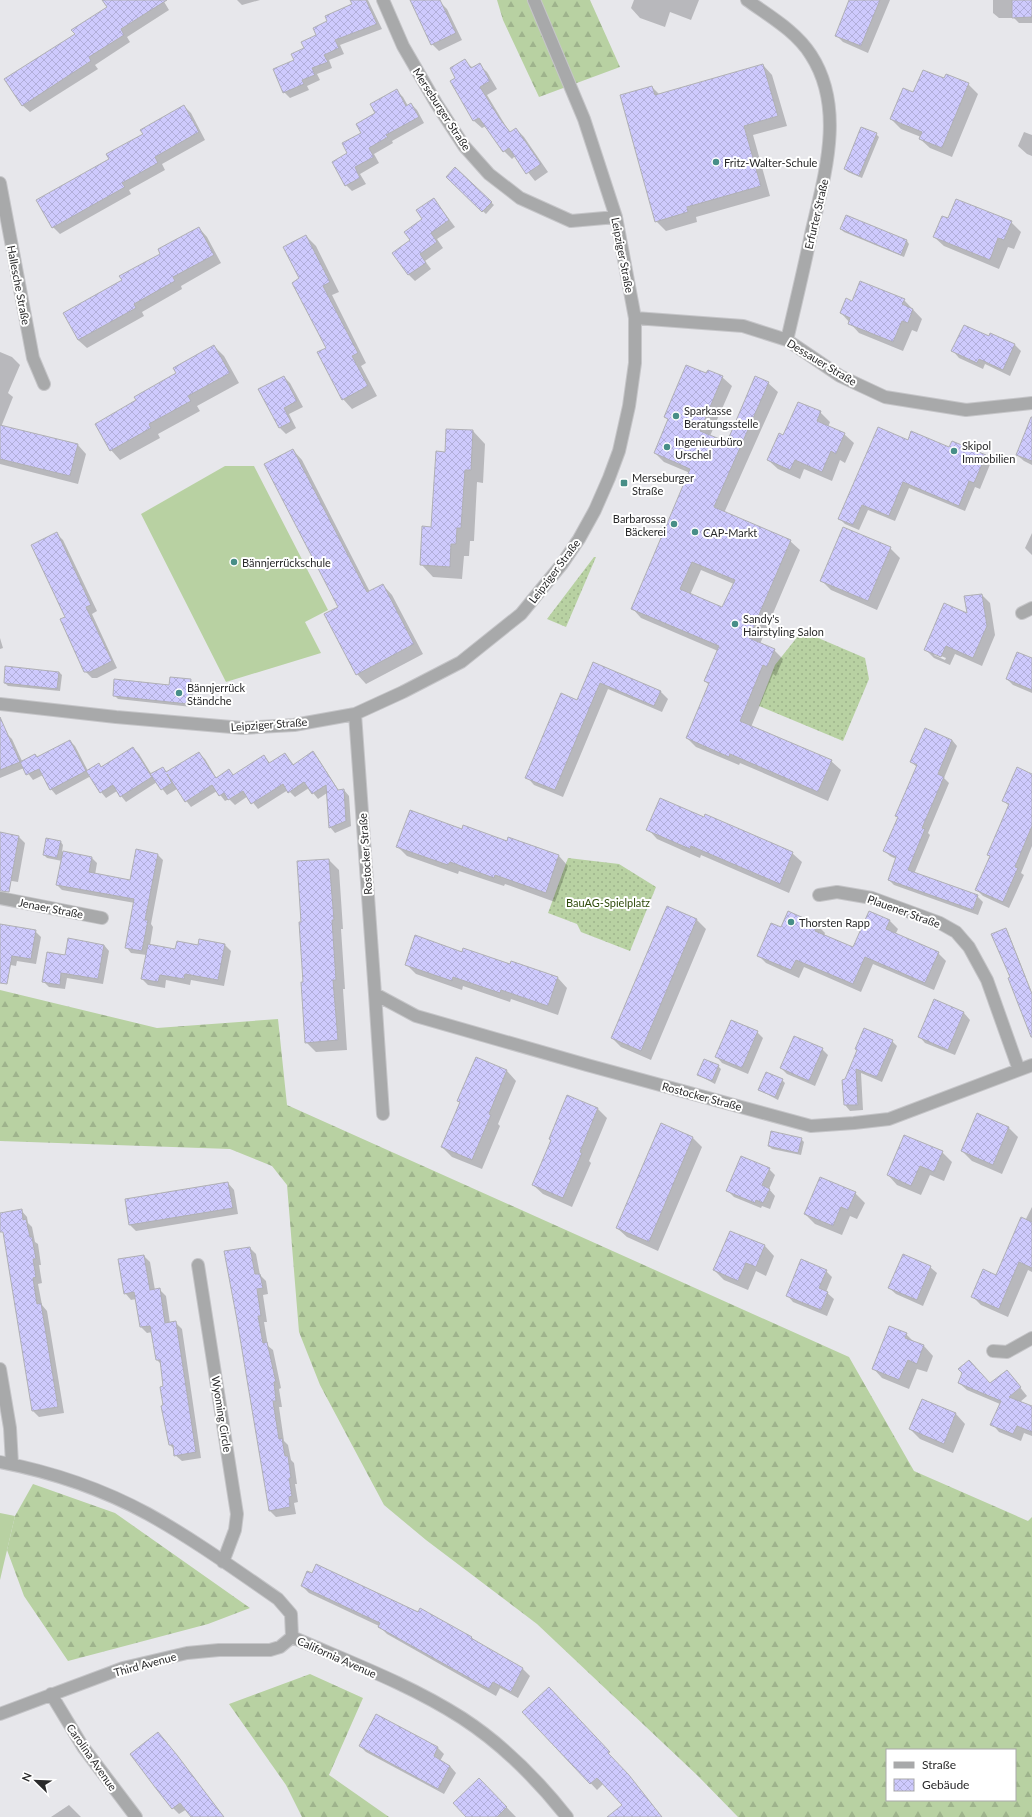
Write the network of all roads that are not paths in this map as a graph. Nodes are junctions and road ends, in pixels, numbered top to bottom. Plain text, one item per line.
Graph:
1 (383, 0) edge
2 (534, 0) edge
3 (747, 0) edge
4 (0, 183) edge
5 (616, 217) junction
6 (635, 318) junction
7 (787, 340) junction
8 (44, 384) dead end
9 (1032, 403) edge
10 (0, 704) edge
11 (355, 714) junction
12 (819, 895) dead end
13 (0, 898) edge
14 (102, 918) dead end
15 (375, 994) junction
16 (1032, 1065) edge
17 (1019, 1070) junction
18 (383, 1114) dead end
19 (198, 1265) dead end
20 (1032, 1338) edge
21 (993, 1351) dead end
22 (0, 1369) edge
23 (0, 1462) edge
24 (12, 1464) junction
25 (223, 1562) junction
26 (292, 1637) junction
27 (51, 1694) junction
28 (0, 1714) edge
29 (136, 1817) edge
30 (568, 1817) edge

1 - 5 street, Merseburger Straße
2 - 5 street, Leipziger Straße
3 - 7 street, Erfurter Straße
4 - 8 street, Hallesche Straße
5 - 6 street, Leipziger Straße
6 - 7 street, Dessauer Straße
6 - 11 street, Leipziger Straße
7 - 9 street, Dessauer Straße
10 - 11 street, Leipziger Straße
11 - 15 street, Rostocker Straße
12 - 17 street, Plauener Straße
13 - 14 street, Jenaer Straße
15 - 17 street, Rostocker Straße
15 - 18 street, Rostocker Straße
16 - 17 street, Rostocker Straße
19 - 25 street, Wyoming Circle
20 - 21 street
22 - 24 street
23 - 24 street, California Avenue
24 - 25 street, California Avenue
25 - 26 street, California Avenue
26 - 27 street, Third Avenue
26 - 30 street, California Avenue
27 - 28 street, Third Avenue
27 - 29 street, Carolina Avenue

